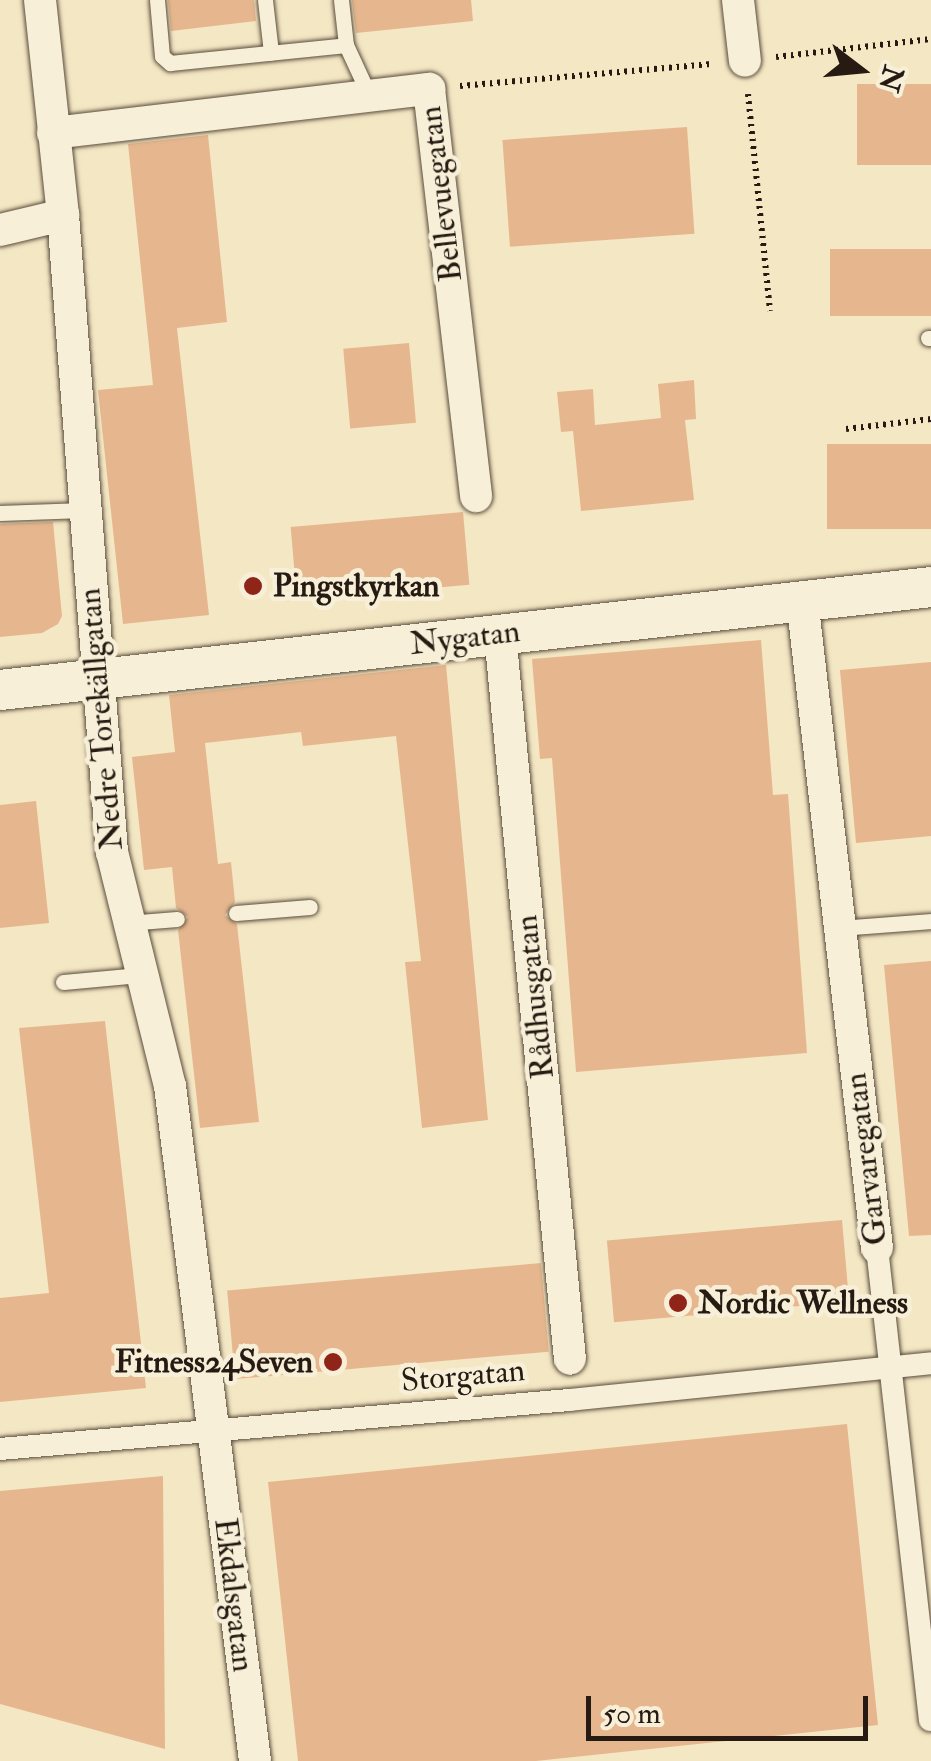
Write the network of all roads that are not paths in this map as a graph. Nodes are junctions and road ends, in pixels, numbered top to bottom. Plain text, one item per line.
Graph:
1 (40, 0) edge
2 (156, 0) edge
3 (265, 0) edge
4 (341, 0) edge
5 (738, 0) edge
6 (346, 45) junction
7 (271, 52) junction
8 (745, 61) road end
9 (369, 95) junction
10 (53, 134) junction
11 (62, 216) junction
12 (0, 230) edge
13 (476, 496) dead end
14 (84, 510) junction
15 (0, 513) edge
16 (931, 587) edge
17 (802, 599) junction
18 (500, 634) junction
19 (95, 682) junction
20 (0, 690) edge
21 (310, 907) dead end
22 (236, 913) dead end
23 (177, 918) dead end
24 (931, 921) edge
25 (127, 923) junction
26 (840, 928) junction
27 (140, 975) junction
28 (63, 982) dead end
29 (877, 1248) joint
30 (570, 1359) joint
31 (931, 1363) edge
32 (890, 1368) junction
33 (569, 1400) junction
34 (213, 1430) junction
35 (0, 1449) edge
36 (930, 1720) edge
37 (255, 1761) edge

1 - 10 street, Nedre Torekällgatan
2 - 7 lane
3 - 7 lane
4 - 6 lane
5 - 8 street
6 - 7 lane
6 - 9 lane
9 - 10 street, Bellevuegatan
9 - 13 street, Bellevuegatan
10 - 11 street, Nedre Torekällgatan
11 - 12 street
11 - 14 street, Nedre Torekällgatan
14 - 15 lane
14 - 19 street, Nedre Torekällgatan
16 - 17 street, Nygatan
17 - 18 street, Nygatan
17 - 26 street, Garvaregatan
18 - 19 street, Nygatan
18 - 30 street, Rådhusgatan
19 - 20 street, Nygatan
19 - 25 street, Nedre Torekällgatan
21 - 22 lane
23 - 25 lane
24 - 26 lane
25 - 27 street, Nedre Torekällgatan
26 - 29 street, Garvaregatan
27 - 28 lane
27 - 34 street, Nedre Torekällgatan
29 - 32 street, Garvaregatan
30 - 33 street
31 - 32 street, Storgatan
32 - 33 street, Storgatan
32 - 36 street, Garvaregatan
33 - 34 street, Storgatan
34 - 35 street, Storgatan
34 - 37 street, Ekdalsgatan

